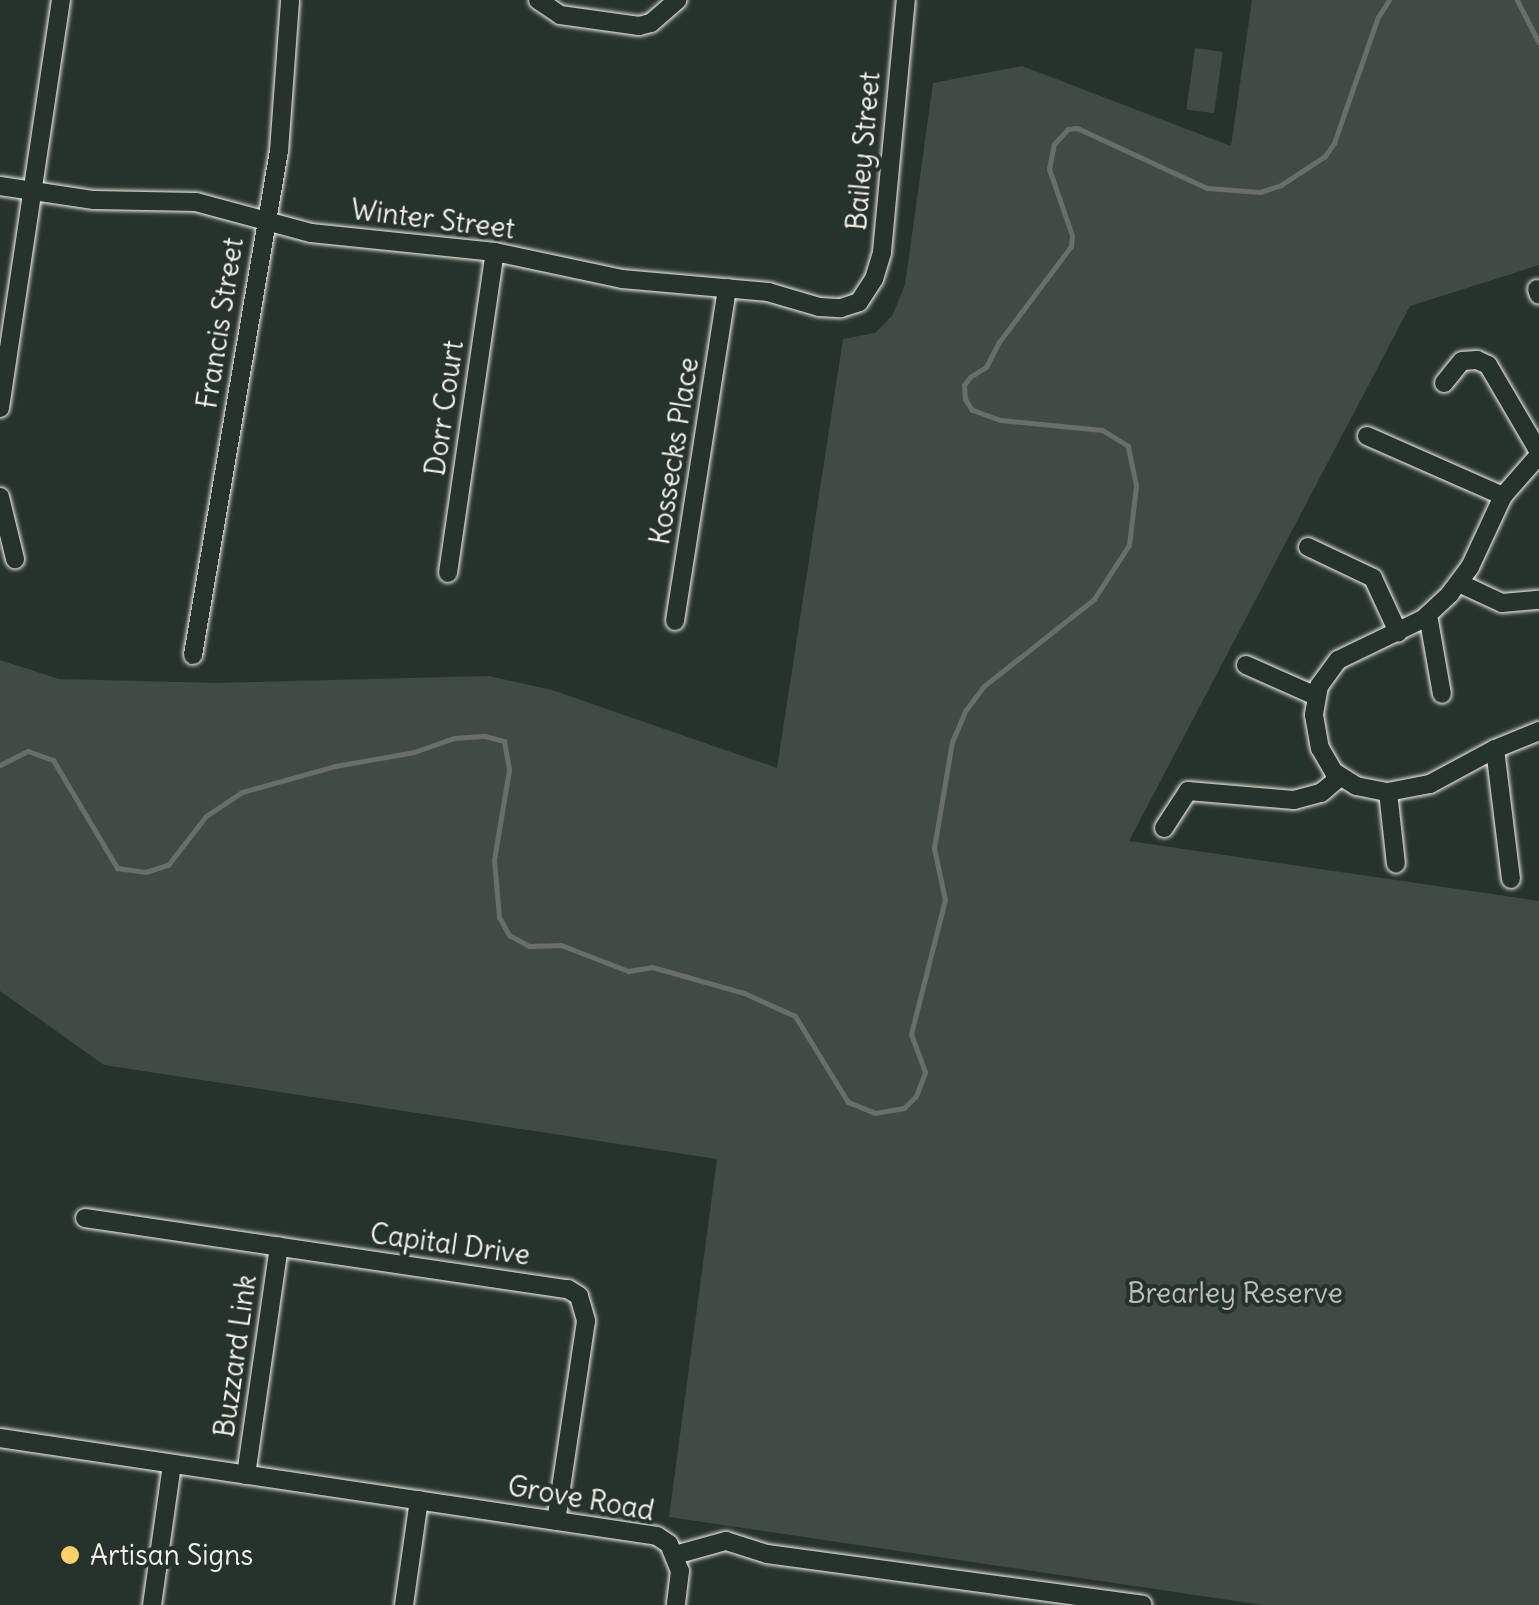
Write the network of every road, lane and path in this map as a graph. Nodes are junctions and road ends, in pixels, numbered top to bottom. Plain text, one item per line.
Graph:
1 (62, 0) edge
2 (290, 0) edge
3 (538, 0) edge
4 (677, 0) edge
5 (906, 0) edge
6 (0, 186) edge
7 (33, 191) junction
8 (266, 218) junction
9 (495, 252) junction
10 (727, 288) junction
11 (859, 302) joint
12 (1444, 383) dead end
13 (0, 406) edge
14 (1367, 436) dead end
15 (1539, 453) edge
16 (1503, 496) junction
17 (0, 497) edge
18 (1308, 547) dead end
19 (15, 559) dead end
20 (448, 573) dead end
21 (1459, 583) junction
22 (1539, 600) edge
23 (1428, 615) junction
24 (675, 622) dead end
25 (1398, 632) junction
26 (193, 655) dead end
27 (1246, 665) dead end
28 (1442, 694) dead end
29 (1316, 696) junction
30 (1539, 731) edge
31 (1495, 748) junction
32 (1340, 778) junction
33 (1388, 792) junction
34 (1164, 828) dead end
35 (1396, 864) dead end
36 (1511, 880) dead end
37 (84, 1218) dead end
38 (279, 1246) junction
39 (0, 1438) edge
40 (172, 1464) junction
41 (246, 1475) junction
42 (419, 1500) junction
43 (556, 1521) junction
44 (676, 1555) junction
45 (152, 1605) edge
46 (404, 1605) edge
47 (676, 1605) edge
48 (1143, 1605) edge

1 - 7 street
2 - 8 street, Francis Street
3 - 4 street
5 - 11 street, Bailey Street
6 - 7 street, Winter Street
7 - 8 street, Winter Street
7 - 13 street
8 - 9 street, Winter Street
8 - 26 street, Francis Street
9 - 10 street, Winter Street
9 - 20 street, Dorr Court
10 - 11 street, Winter Street
10 - 24 street, Kossecks Place
12 - 15 street
14 - 16 street
15 - 16 street
16 - 21 street
17 - 19 street
18 - 25 street
21 - 22 street
21 - 23 street
23 - 25 street
23 - 28 street
25 - 29 street
27 - 29 street
29 - 32 street
30 - 31 street
31 - 33 street
31 - 36 street
32 - 33 street
32 - 34 street
33 - 35 street
37 - 38 street, Capital Drive
38 - 41 street, Buzzard Link
38 - 43 street, Capital Drive
39 - 40 street, Grove Road
40 - 41 street, Grove Road
40 - 45 street
41 - 42 street, Grove Road
42 - 43 street, Grove Road
42 - 46 street
43 - 44 street, Grove Road
44 - 47 street
44 - 48 street, Grove Road

